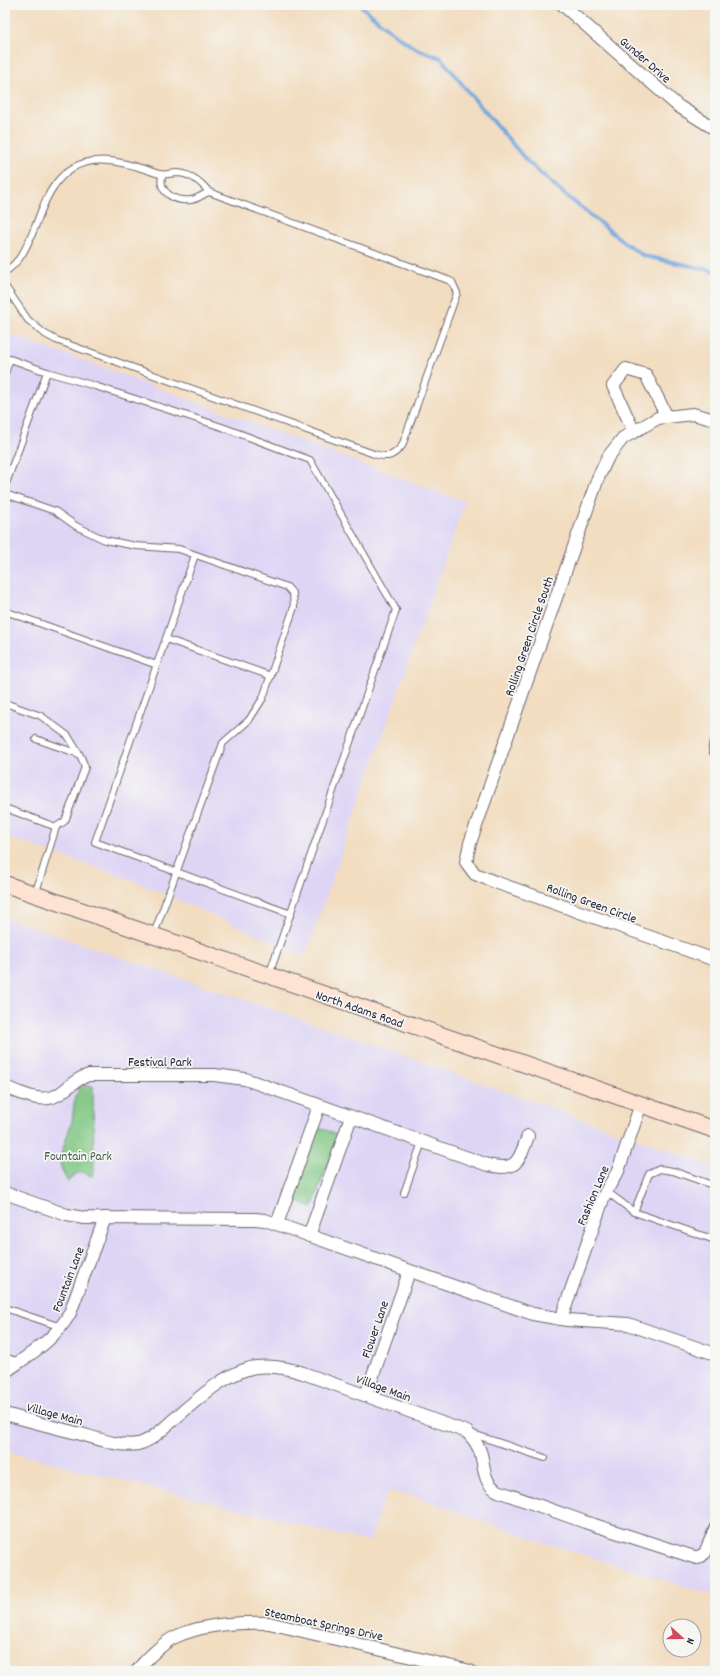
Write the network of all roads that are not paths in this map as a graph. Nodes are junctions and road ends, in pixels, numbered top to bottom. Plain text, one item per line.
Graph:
1 (564, 5) edge
2 (715, 129) edge
3 (162, 176) junction
4 (209, 192) junction
5 (5, 272) edge
6 (5, 286) edge
7 (8, 359) edge
8 (47, 372) junction
9 (5, 373) edge
10 (666, 417) junction
11 (715, 420) edge
12 (634, 432) junction
13 (5, 486) edge
14 (5, 494) edge
15 (195, 555) junction
16 (5, 611) edge
17 (166, 639) junction
18 (157, 665) junction
19 (271, 676) junction
20 (5, 703) edge
21 (36, 739) dead end
22 (715, 745) edge
23 (715, 750) edge
24 (79, 754) junction
25 (5, 808) edge
26 (56, 827) junction
27 (466, 862) joint
28 (176, 871) junction
29 (5, 884) edge
30 (36, 894) junction
31 (291, 914) junction
32 (153, 936) junction
33 (715, 960) edge
34 (269, 976) junction
35 (5, 1087) edge
36 (641, 1104) junction
37 (319, 1106) junction
38 (352, 1117) junction
39 (715, 1130) edge
40 (528, 1136) dead end
41 (422, 1142) junction
42 (715, 1186) edge
43 (606, 1191) junction
44 (5, 1193) edge
45 (404, 1193) dead end
46 (634, 1212) junction
47 (105, 1218) junction
48 (277, 1224) junction
49 (309, 1236) junction
50 (715, 1240) edge
51 (410, 1272) junction
52 (5, 1308) edge
53 (561, 1319) junction
54 (61, 1327) junction
55 (715, 1354) edge
56 (5, 1357) edge
57 (19, 1362) junction
58 (5, 1372) edge
59 (366, 1395) junction
60 (5, 1414) edge
61 (467, 1432) junction
62 (545, 1458) dead end
63 (715, 1529) edge
64 (137, 1671) edge
65 (470, 1671) edge

1 - 2 street, Gunder Drive
3 - 4 lane
3 - 4 lane
3 - 5 lane
4 - 6 lane
7 - 8 lane
7 - 9 lane
8 - 13 lane
8 - 31 lane
10 - 11 street, Rolling Green Circle South
10 - 12 street, Rolling Green Circle South
10 - 12 street
12 - 27 street, Rolling Green Circle South
14 - 15 lane
15 - 17 lane
15 - 19 lane
16 - 18 lane
17 - 18 lane
17 - 19 lane
18 - 28 lane
19 - 28 lane
20 - 24 lane
21 - 24 lane
22 - 23 street
24 - 26 lane
25 - 26 lane
26 - 30 lane
27 - 33 street, Rolling Green Circle
28 - 31 lane
28 - 32 lane
29 - 30 street, North Adams Road
30 - 32 street, North Adams Road
31 - 34 lane
32 - 34 street, North Adams Road
34 - 36 street, North Adams Road
35 - 37 street, Festival Park
36 - 39 street, North Adams Road
36 - 43 street, Fashion Lane
37 - 38 street, Festival Park
37 - 48 street
38 - 41 street, Festival Park
38 - 49 street
40 - 41 street, Festival Park
41 - 45 lane
42 - 46 lane
43 - 46 lane
43 - 53 street, Fashion Lane
44 - 47 street
46 - 50 lane
47 - 48 street
47 - 54 street, Fountain Lane
48 - 49 street
49 - 51 street
51 - 53 street
51 - 59 street, Flower Lane
52 - 54 lane
53 - 55 street
54 - 57 street, Fountain Lane
56 - 57 lane
57 - 58 street, Fountain Lane
59 - 60 street, Village Main
59 - 61 street, Village Main
61 - 62 lane
61 - 63 street
64 - 65 street, Steamboat Springs Drive

